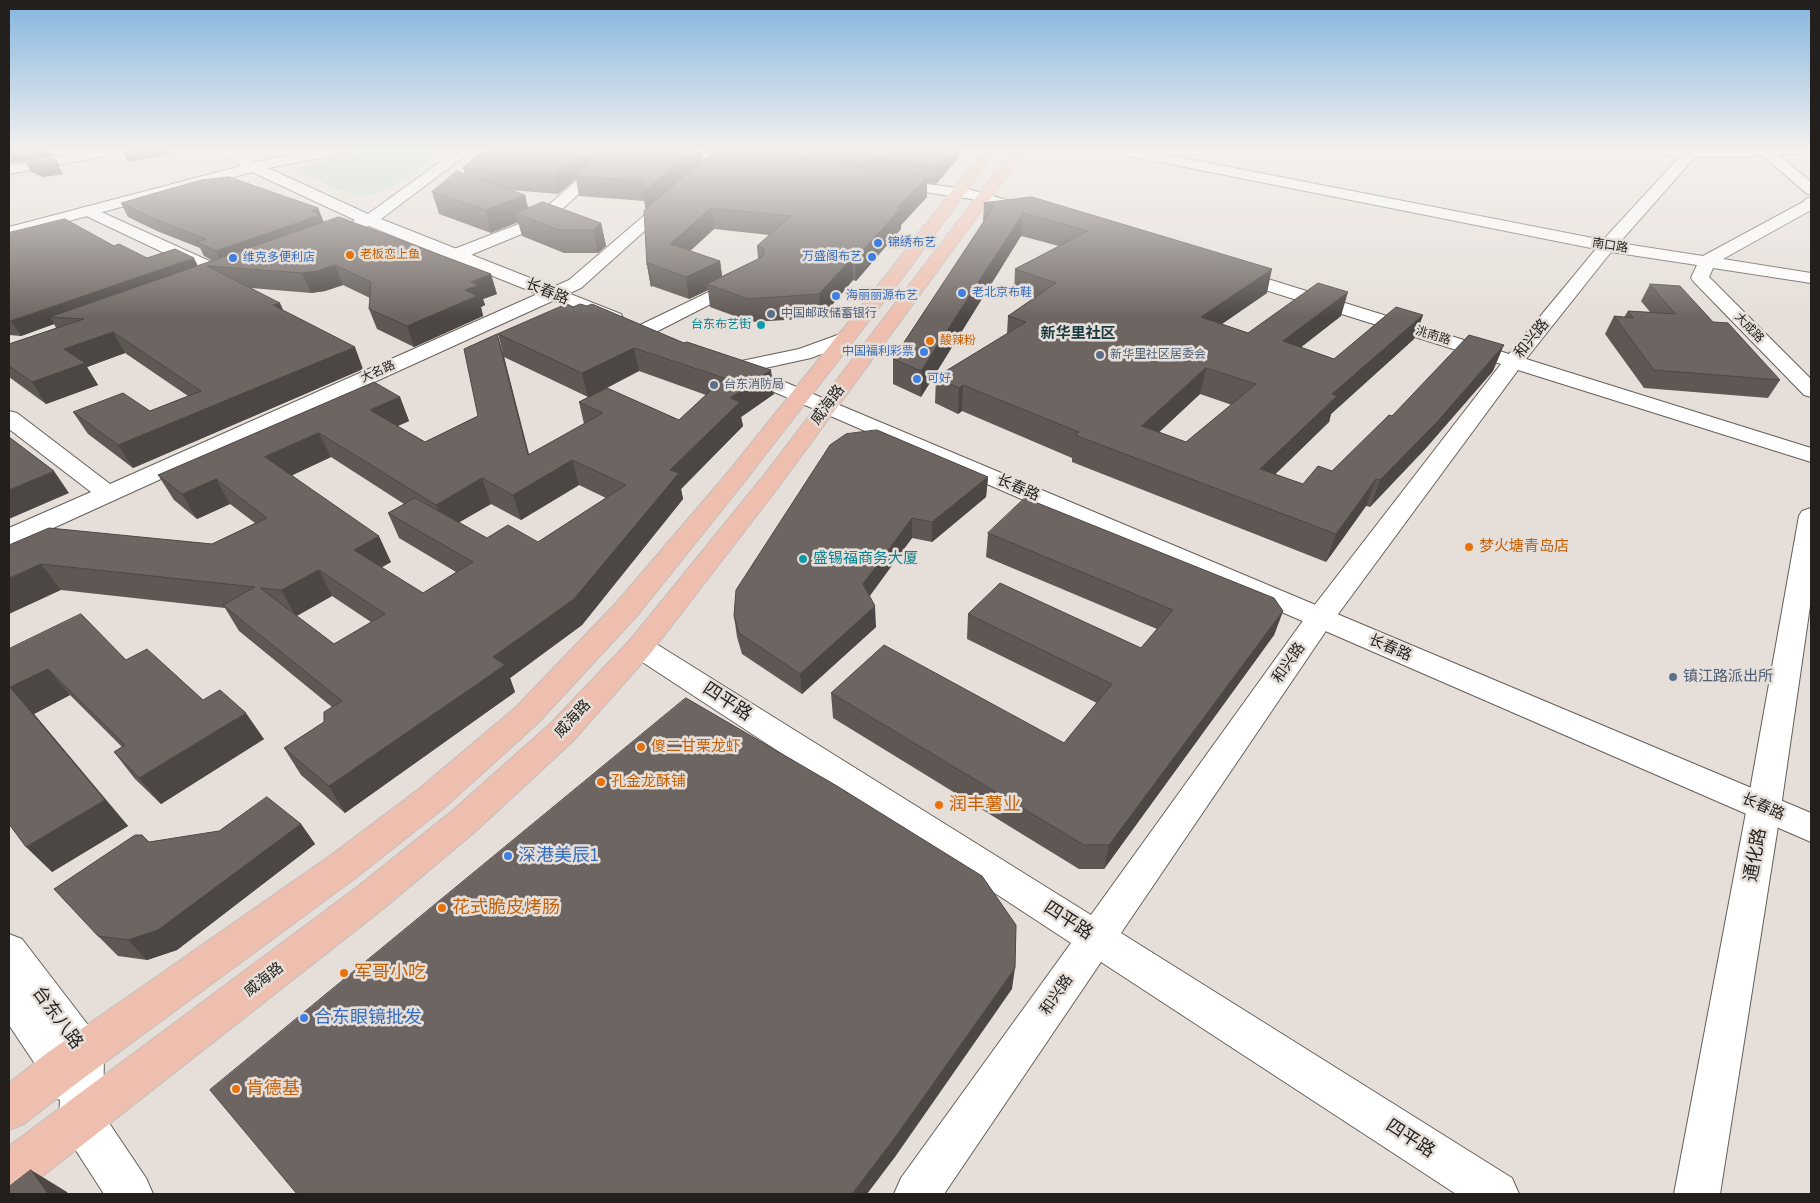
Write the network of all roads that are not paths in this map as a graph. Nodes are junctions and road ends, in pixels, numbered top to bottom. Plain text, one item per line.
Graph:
1 (109, 205) edge
2 (337, 205) edge
3 (390, 205) edge
4 (558, 205) edge
5 (666, 205) edge
6 (947, 205) edge
7 (980, 205) edge
8 (1010, 205) edge
9 (1389, 205) edge
10 (1644, 205) edge
11 (1809, 205) edge
12 (88, 211) junction
13 (1052, 218) edge
14 (369, 220) junction
15 (341, 230) edge
16 (9, 232) edge
17 (1607, 246) junction
18 (455, 255) junction
19 (1708, 260) junction
20 (240, 266) edge
21 (1212, 268) edge
22 (221, 273) junction
23 (757, 274) edge
24 (1811, 278) edge
25 (202, 280) edge
26 (552, 294) junction
27 (643, 331) junction
28 (661, 338) edge
29 (843, 339) junction
30 (1514, 361) junction
31 (1811, 391) edge
32 (814, 400) junction
33 (9, 418) edge
34 (1811, 455) edge
35 (108, 494) junction
36 (1811, 516) edge
37 (9, 538) edge
38 (1320, 618) junction
39 (640, 647) junction
40 (1764, 808) junction
41 (1811, 828) edge
42 (1096, 938) junction
43 (9, 952) edge
44 (9, 991) edge
45 (73, 1060) junction
46 (9, 1109) edge
47 (81, 1120) junction
48 (9, 1174) edge
49 (130, 1194) edge
50 (917, 1194) edge
51 (1496, 1194) edge
52 (1697, 1194) edge

1 - 12 street
2 - 14 street, 长春路
3 - 14 street
4 - 18 street
5 - 26 street, 大名路
6 - 29 main road, 威海路
7 - 32 main road, 威海路
8 - 13 street
9 - 17 street, 南口路
10 - 17 street, 和兴路
11 - 19 street
12 - 16 street
12 - 22 street
14 - 15 street
14 - 18 street, 长春路
17 - 19 street, 南口路
17 - 30 street, 和兴路
18 - 26 street, 长春路
19 - 24 street, 南口路
19 - 31 street, 大成路
20 - 22 street
21 - 30 street, 洮南路
22 - 25 street
23 - 27 street
26 - 27 street, 长春路
26 - 35 street, 大名路
27 - 28 street, 长春路
29 - 32 main road, 威海路
29 - 32 street, 长春路
30 - 34 street, 洮南路
30 - 38 street, 和兴路
32 - 38 street, 长春路
32 - 39 main road, 威海路
32 - 45 main road, 威海路
33 - 35 street
35 - 37 street, 大名路
36 - 40 street, 通化路
38 - 40 street, 长春路
38 - 42 street, 和兴路
39 - 42 street, 四平路
39 - 47 main road, 威海路
40 - 41 street, 长春路
40 - 52 street, 通化路
42 - 50 street, 和兴路
42 - 51 street, 四平路
43 - 45 street, 台东八路
44 - 45 street, 台东八路
45 - 46 main road, 威海路
45 - 47 street, 台东八路
47 - 48 main road, 威海路
47 - 49 street

